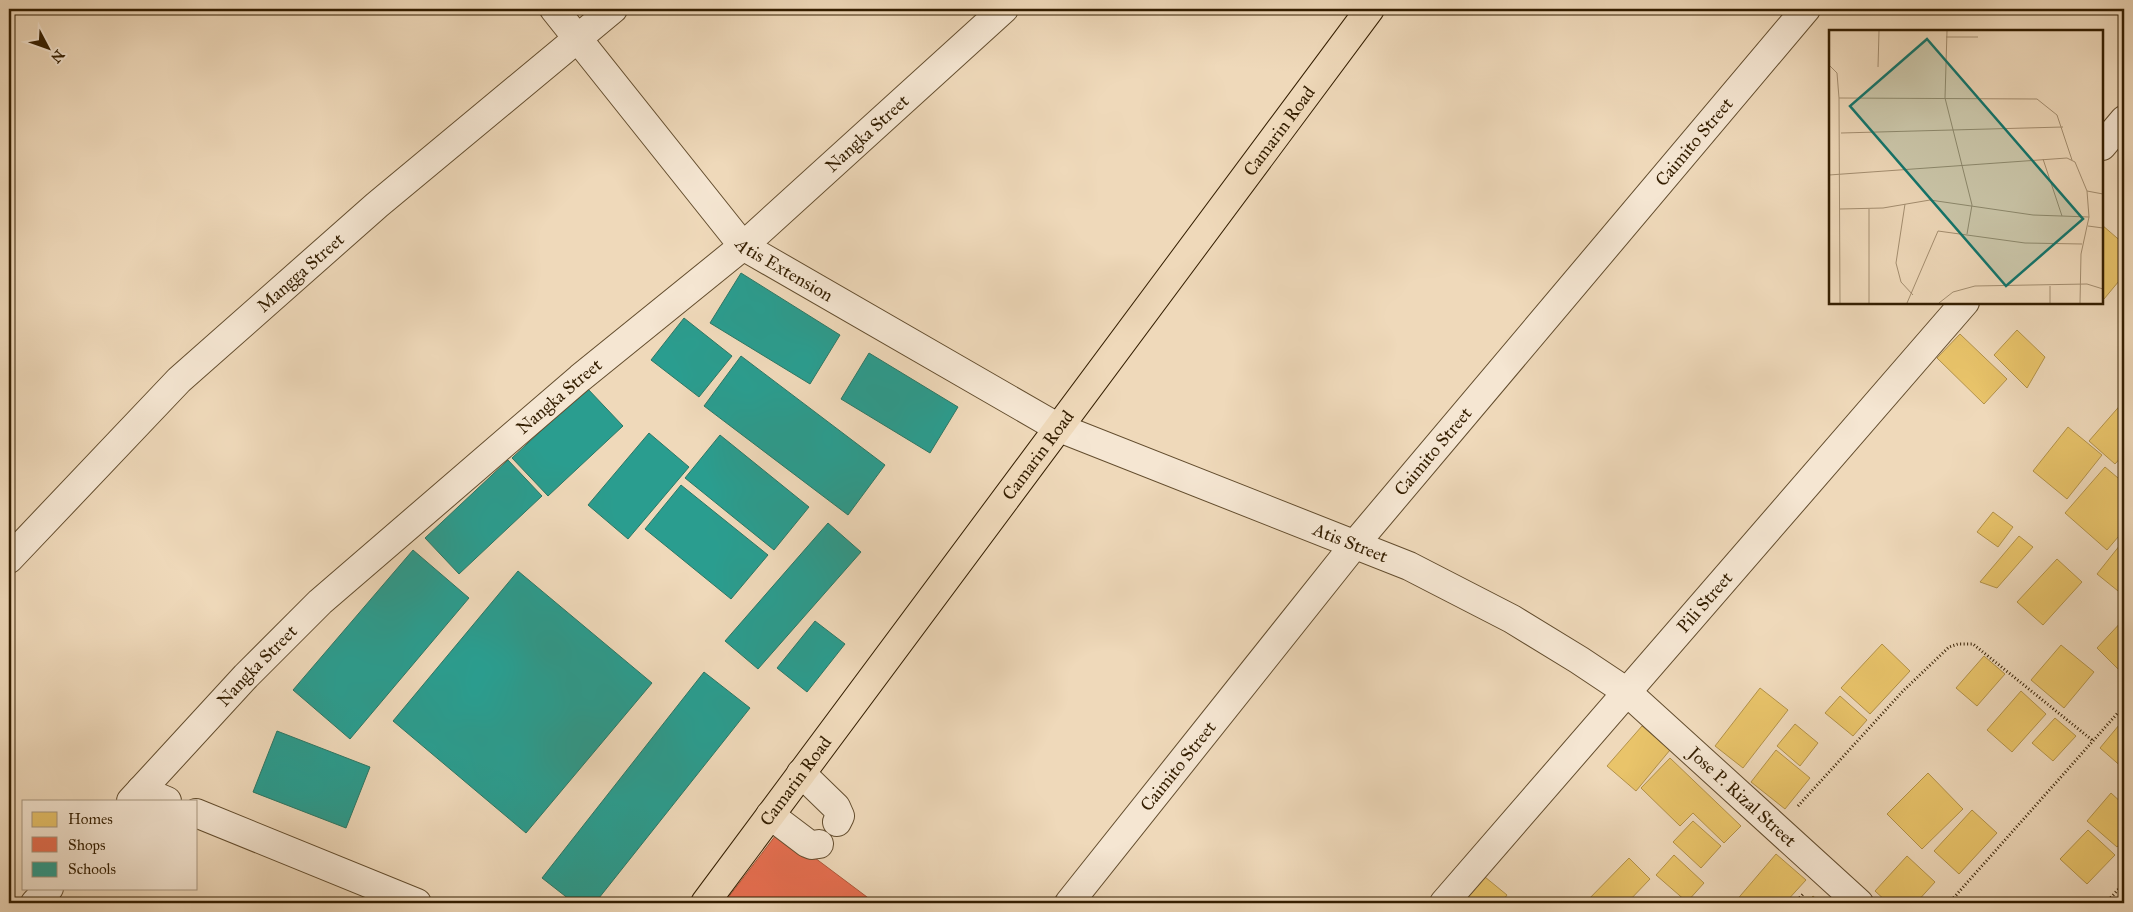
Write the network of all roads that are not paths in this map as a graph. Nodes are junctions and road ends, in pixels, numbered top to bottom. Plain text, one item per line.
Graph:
1 (554, 9) edge
2 (613, 9) edge
3 (1004, 9) edge
4 (1370, 9) edge
5 (1806, 9) edge
6 (576, 40) junction
7 (2124, 120) edge
8 (2103, 145) edge
9 (743, 246) junction
10 (1964, 304) edge
11 (1057, 428) junction
12 (1355, 544) junction
13 (9, 559) edge
14 (1627, 692) junction
15 (801, 773) junction
16 (136, 795) edge
17 (162, 800) edge
18 (198, 814) edge
19 (770, 815) junction
20 (837, 822) dead end
21 (819, 844) dead end
22 (47, 890) edge
23 (35, 903) edge
24 (417, 903) edge
25 (705, 903) edge
26 (1070, 903) edge
27 (1444, 903) edge
28 (1859, 903) edge

1 - 6 street
2 - 6 street, Mangga Street
3 - 9 street, Nangka Street
4 - 11 main road, Camarin Road
5 - 12 street, Caimito Street
6 - 9 street, Atis Extension
6 - 13 street, Mangga Street
7 - 8 street
9 - 11 street, Atis Extension
9 - 16 street, Nangka Street
10 - 14 street, Pili Street
11 - 12 street, Atis Street
11 - 15 main road, Camarin Road
12 - 14 street, Atis Street
12 - 26 street, Caimito Street
14 - 27 street, Pili Street
14 - 28 street, Jose P. Rizal Street
15 - 19 main road, Camarin Road
15 - 20 street
16 - 17 street
18 - 24 street
19 - 21 street
19 - 25 main road, Camarin Road
22 - 23 street

